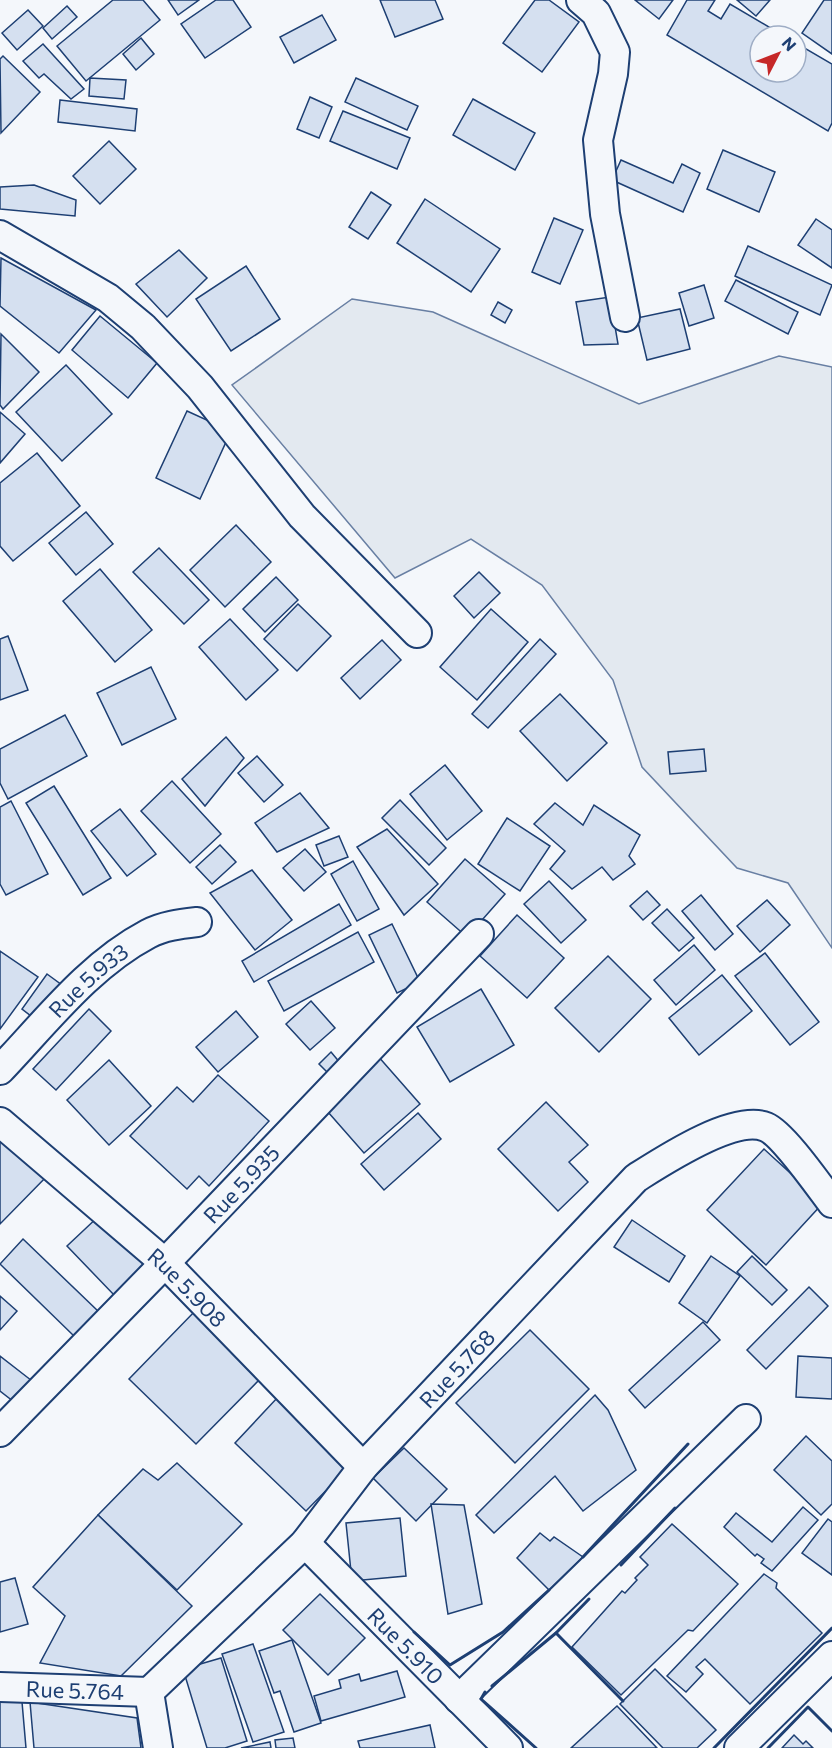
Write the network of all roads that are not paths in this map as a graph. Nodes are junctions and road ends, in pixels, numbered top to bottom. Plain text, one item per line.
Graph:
1 (581, 0) edge
2 (0, 236) edge
3 (625, 316) dead end
4 (417, 633) dead end
5 (197, 922) dead end
6 (479, 934) dead end
7 (0, 1070) edge
8 (0, 1122) edge
9 (832, 1203) edge
10 (165, 1263) junction
11 (746, 1419) dead end
12 (0, 1431) edge
13 (363, 1467) junction
14 (305, 1543) junction
15 (832, 1656) edge
16 (0, 1687) edge
17 (149, 1692) junction
18 (459, 1699) junction
19 (158, 1748) edge
20 (508, 1748) edge
21 (739, 1748) edge

1 - 3 street
2 - 4 street
5 - 7 street, Rue 5.933
6 - 10 street, Rue 5.935
8 - 10 street, Rue 5.908
9 - 13 street, Rue 5.768
10 - 12 street, Rue 5.935
10 - 13 street, Rue 5.908
11 - 18 street
13 - 14 street, Rue 5.768
14 - 17 street, Rue 5.768
14 - 18 street, Rue 5.910
15 - 21 street
16 - 17 street, Rue 5.764
17 - 19 street
18 - 20 street, Rue 5.910

